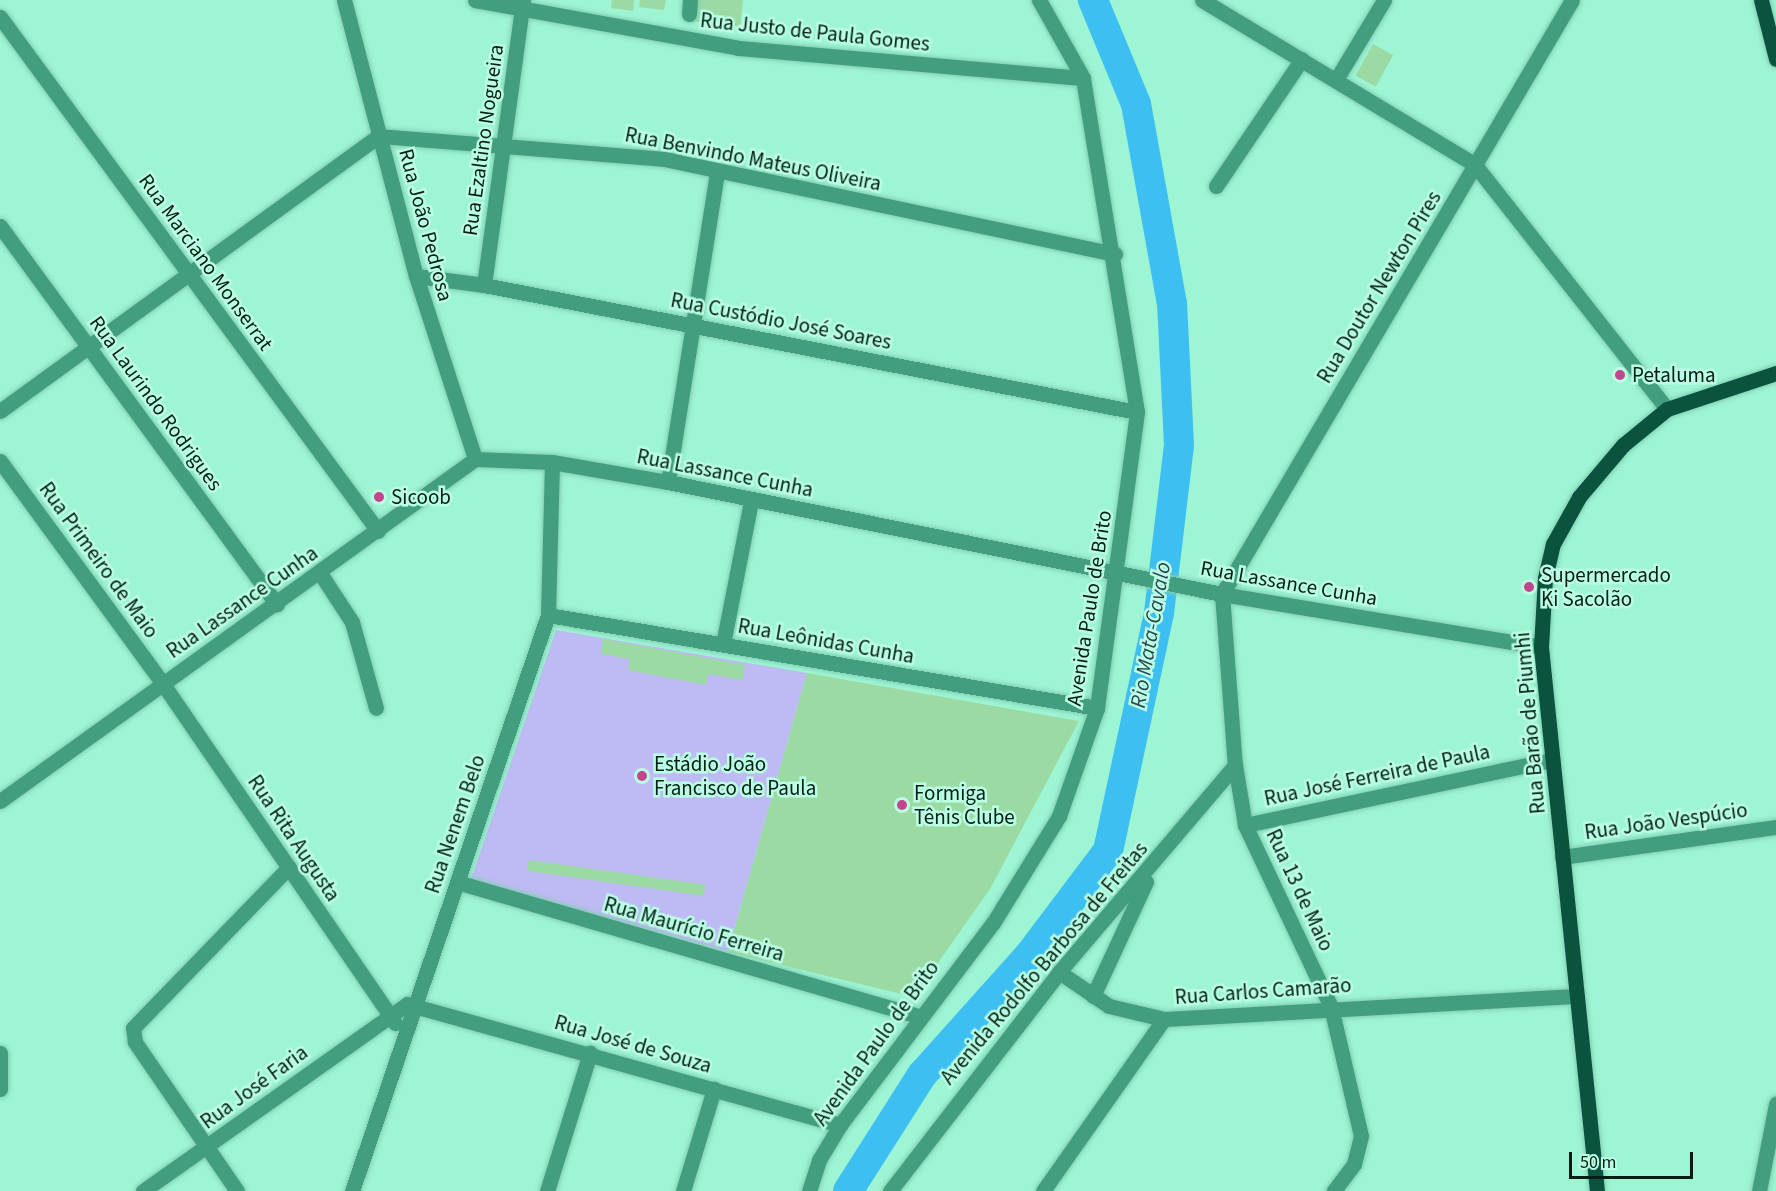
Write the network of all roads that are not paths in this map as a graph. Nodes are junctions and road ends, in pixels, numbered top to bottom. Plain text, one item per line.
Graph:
1 (344, 0) edge
2 (475, 0) edge
3 (1040, 0) edge
4 (1202, 0) edge
5 (1384, 0) edge
6 (1572, 0) edge
7 (1761, 0) edge
8 (523, 5) edge
9 (0, 16) edge
10 (1771, 19) edge
11 (1302, 58) junction
12 (1776, 59) edge
13 (1083, 78) junction
14 (1337, 78) junction
15 (379, 136) junction
16 (504, 144) junction
17 (1475, 165) junction
18 (717, 171) junction
19 (1216, 186) dead end
20 (0, 226) edge
21 (1115, 254) junction
22 (188, 275) junction
23 (416, 276) junction
24 (484, 285) junction
25 (690, 325) junction
26 (90, 347) junction
27 (1776, 373) edge
28 (1667, 409) junction
29 (0, 411) edge
30 (1137, 412) junction
31 (475, 459) junction
32 (0, 461) edge
33 (552, 462) junction
34 (668, 482) junction
35 (751, 501) junction
36 (378, 531) junction
37 (1117, 571) junction
38 (320, 573) junction
39 (1222, 594) junction
40 (277, 605) junction
41 (548, 615) junction
42 (723, 644) junction
43 (1541, 647) junction
44 (163, 684) junction
45 (376, 708) dead end
46 (1097, 708) junction
47 (1552, 760) junction
48 (1235, 765) junction
49 (0, 801) edge
50 (1245, 825) junction
51 (1776, 827) edge
52 (1562, 857) junction
53 (1153, 866) junction
54 (289, 867) junction
55 (457, 882) junction
56 (1059, 972) junction
57 (1094, 996) junction
58 (1576, 996) junction
59 (414, 1004) junction
60 (1331, 1006) junction
61 (390, 1016) junction
62 (920, 1016) junction
63 (1164, 1019) junction
64 (404, 1031) junction
65 (0, 1053) edge
66 (590, 1053) junction
67 (0, 1089) edge
68 (714, 1089) junction
69 (1776, 1104) edge
70 (840, 1125) junction
71 (206, 1148) junction
72 (143, 1191) edge
73 (237, 1191) edge
74 (352, 1191) edge
75 (546, 1191) edge
76 (683, 1191) edge
77 (809, 1191) edge
78 (891, 1191) edge
79 (1043, 1191) edge
80 (1334, 1191) edge
81 (1597, 1191) edge
82 (1759, 1191) edge

1 - 15 street, Rua João Pedrosa
2 - 8 street, Rua Justo de Paula Gomes
3 - 13 street, Avenida Paulo de Brito
4 - 11 street
5 - 14 street
6 - 17 street, Rua Doutor Newton Pires
7 - 10 main road
8 - 13 street, Rua Justo de Paula Gomes
8 - 16 street, Rua Ezaltino Nogueira
9 - 22 street, Rua Marciano Monserrat
10 - 12 main road
11 - 14 street
11 - 19 street
13 - 21 street, Avenida Paulo de Brito
14 - 17 street
15 - 16 street, Rua Benvindo Mateus Oliveira
15 - 22 street
15 - 23 street, Rua João Pedrosa
16 - 18 street, Rua Benvindo Mateus Oliveira
16 - 24 street, Rua Ezaltino Nogueira
17 - 28 street
17 - 39 street, Rua Doutor Newton Pires
18 - 21 street, Rua Benvindo Mateus Oliveira
18 - 25 street
20 - 26 street, Rua Laurindo Rodrigues
21 - 30 street, Avenida Paulo de Brito
22 - 26 street
22 - 36 street, Rua Marciano Monserrat
23 - 24 street, Rua Custódio José Soares
23 - 31 street, Rua João Pedrosa
24 - 25 street, Rua Custódio José Soares
25 - 30 street, Rua Custódio José Soares
25 - 34 street
26 - 29 street
26 - 40 street, Rua Laurindo Rodrigues
27 - 28 main road, Rua Barão de Piumhi
28 - 43 main road, Rua Barão de Piumhi
30 - 37 street, Avenida Paulo de Brito
31 - 33 street, Rua Lassance Cunha
31 - 36 street, Rua Lassance Cunha
32 - 44 street, Rua Primeiro de Maio
33 - 34 street, Rua Lassance Cunha
33 - 41 street, Rua Nenem Belo
34 - 35 street, Rua Lassance Cunha
35 - 37 street, Rua Lassance Cunha
35 - 42 street
36 - 38 street, Rua Lassance Cunha
37 - 39 street, Rua Lassance Cunha
37 - 46 street, Avenida Paulo de Brito
38 - 40 street, Rua Lassance Cunha
38 - 45 street
39 - 43 street, Rua Lassance Cunha
39 - 48 street, Rua 13 de Maio
40 - 44 street, Rua Lassance Cunha
41 - 42 street, Rua Leônidas Cunha
41 - 55 street, Rua Nenem Belo
42 - 46 street, Rua Leônidas Cunha
43 - 47 main road, Rua Barão de Piumhi
44 - 49 street, Rua Lassance Cunha
44 - 54 street, Rua Rita Augusta
46 - 62 street, Avenida Paulo de Brito
47 - 50 street, Rua José Ferreira de Paula
47 - 52 main road, Rua Barão de Piumhi
48 - 50 street, Rua 13 de Maio
48 - 53 street, Avenida Rodolfo Barbosa de Freitas
50 - 60 street, Rua 13 de Maio
51 - 52 street, Rua João Vespúcio
52 - 58 main road, Rua Barão de Piumhi
53 - 56 street, Avenida Rodolfo Barbosa de Freitas
53 - 57 street
54 - 61 street, Rua Rita Augusta
54 - 71 street
55 - 59 street, Rua Nenem Belo
55 - 62 street, Rua Maurício Ferreira
56 - 57 street
56 - 78 street, Avenida Rodolfo Barbosa de Freitas
57 - 63 street
58 - 60 street, Rua Carlos Camarão
58 - 81 main road, Rua Barão de Piumhi
59 - 61 street, Rua José Faria
59 - 64 street, Rua Nenem Belo
59 - 66 street, Rua José de Souza
60 - 63 street, Rua Carlos Camarão
60 - 80 street, Rua 13 de Maio
61 - 64 street, Rua Rita Augusta
61 - 71 street, Rua José Faria
62 - 70 street, Avenida Paulo de Brito
63 - 79 street, Rua Carlos Camarão
64 - 74 street, Rua Nenem Belo
65 - 67 street
66 - 68 street, Rua José de Souza
66 - 75 street
68 - 70 street, Rua José de Souza
68 - 76 street
69 - 82 street
70 - 77 street, Avenida Paulo de Brito
71 - 72 street, Rua José Faria
71 - 73 street

